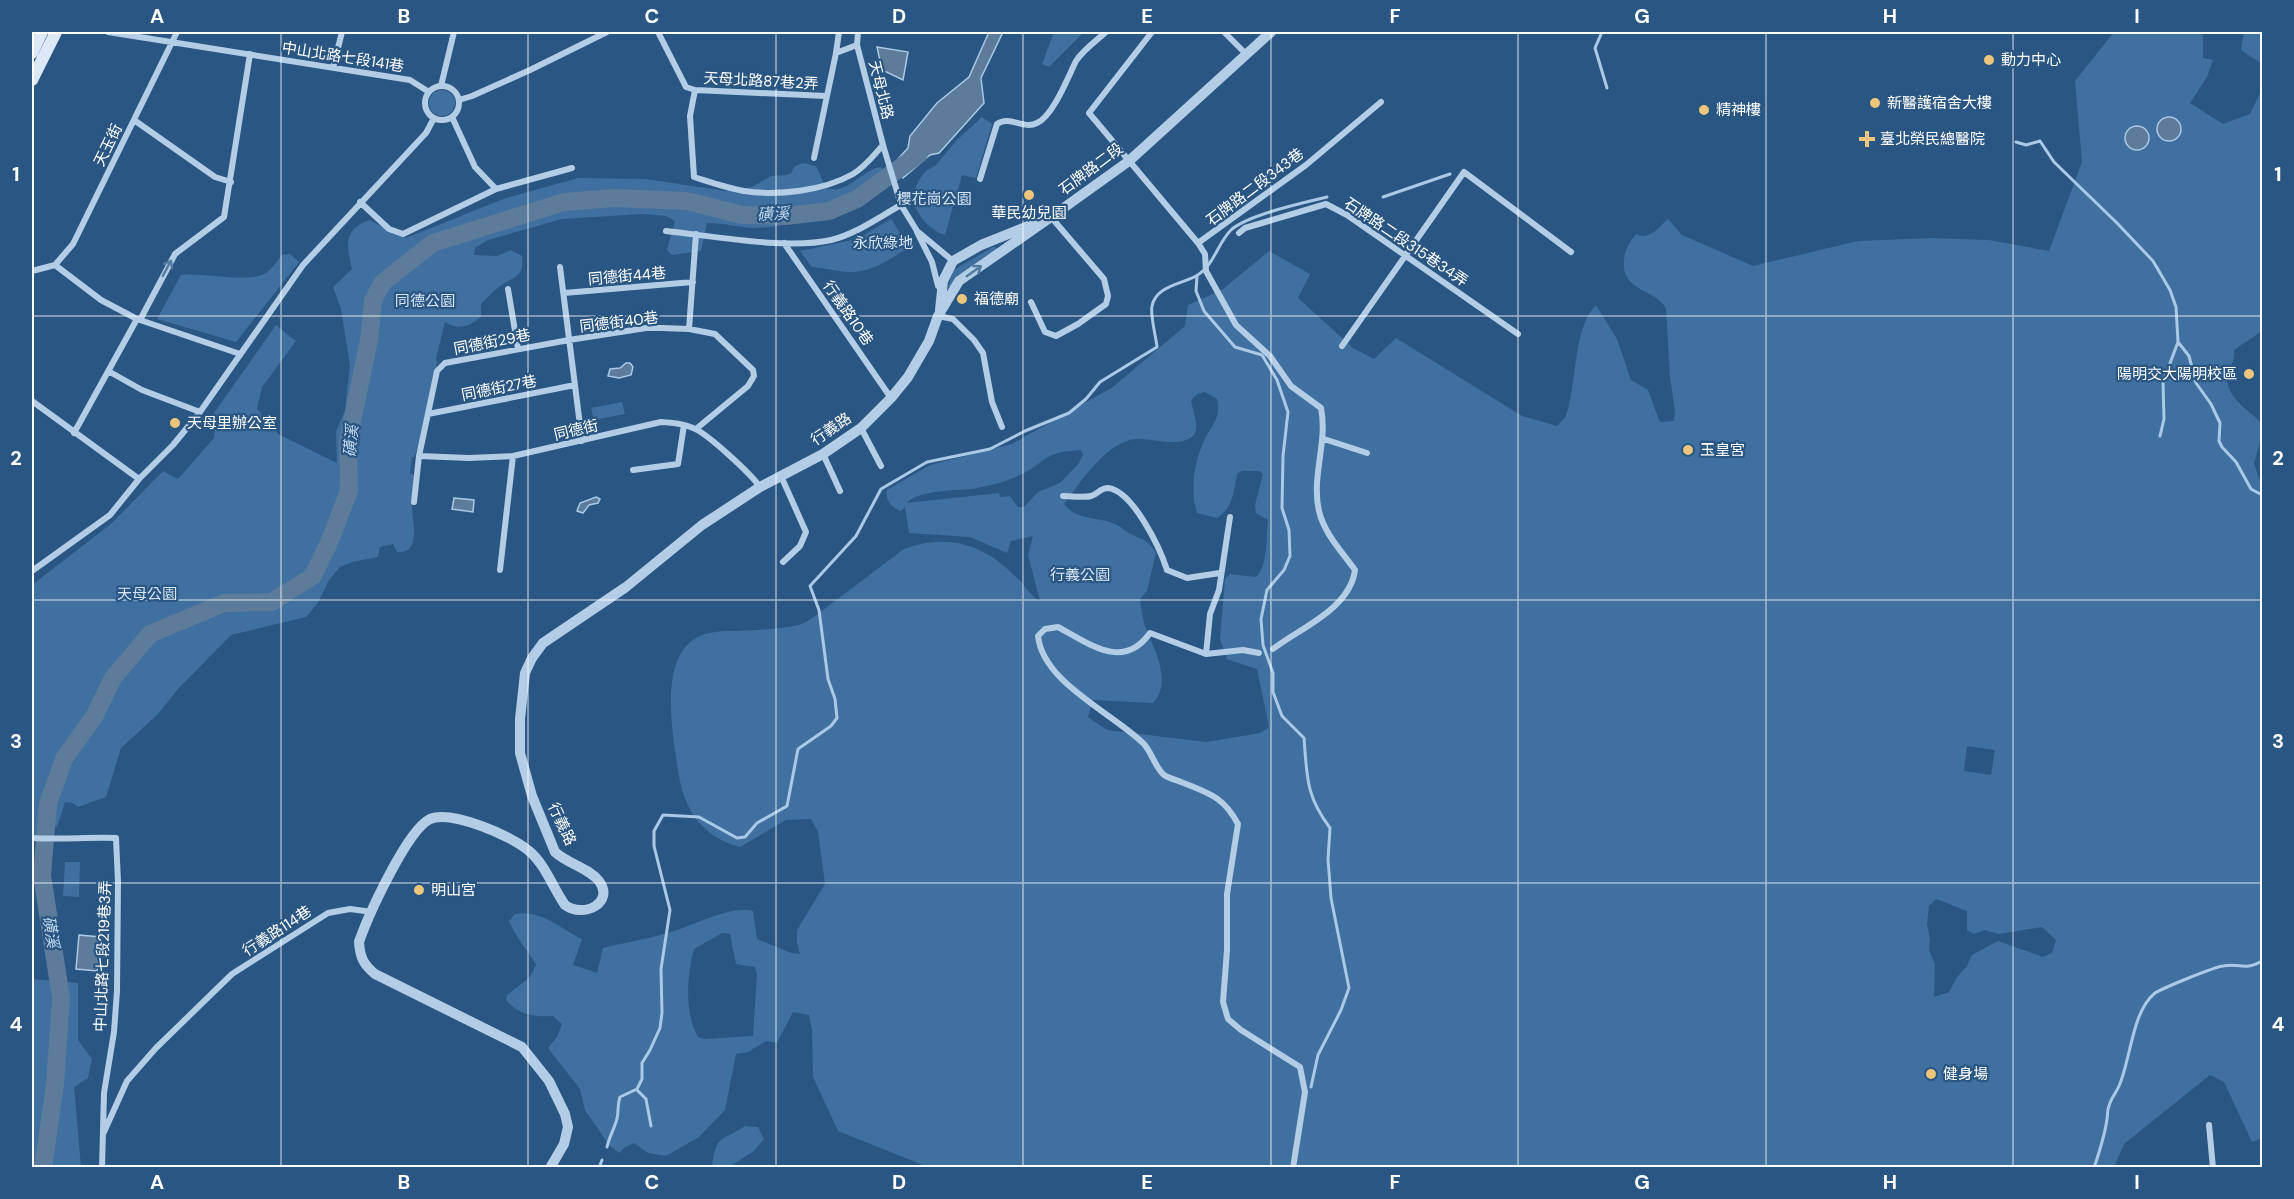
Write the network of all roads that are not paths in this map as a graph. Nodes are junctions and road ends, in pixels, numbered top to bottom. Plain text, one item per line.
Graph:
1 (42, 32) edge
2 (56, 32) edge
3 (108, 32) edge
4 (177, 32) edge
5 (342, 32) edge
6 (454, 32) edge
7 (607, 32) edge
8 (658, 32) edge
9 (839, 32) edge
10 (858, 32) edge
11 (1106, 32) edge
12 (1152, 32) edge
13 (1224, 32) edge
14 (1271, 32) edge
15 (172, 41) junction
16 (857, 45) junction
17 (32, 53) edge
18 (836, 53) junction
19 (250, 54) junction
20 (1246, 54) junction
21 (333, 68) junction
22 (32, 80) edge
23 (441, 86) junction
24 (695, 90) junction
25 (429, 92) junction
26 (826, 96) junction
27 (459, 100) junction
28 (1381, 102) dead end
29 (452, 117) junction
30 (434, 118) junction
31 (134, 120) junction
32 (883, 145) junction
33 (814, 158) dead end
34 (1129, 161) junction
35 (572, 168) dead end
36 (980, 178) dead end
37 (231, 182) junction
38 (496, 189) junction
39 (360, 202) junction
40 (901, 206) junction
41 (1051, 217) junction
42 (666, 231) dead end
43 (917, 231) junction
44 (1239, 233) dead end
45 (696, 234) junction
46 (784, 243) junction
47 (1198, 243) junction
48 (1571, 252) dead end
49 (1406, 257) junction
50 (953, 261) junction
51 (56, 265) junction
52 (560, 267) dead end
53 (32, 271) edge
54 (693, 282) junction
55 (508, 289) dead end
56 (564, 293) junction
57 (1031, 302) dead end
58 (939, 316) junction
59 (139, 319) junction
60 (688, 329) junction
61 (1518, 334) dead end
62 (569, 340) junction
63 (1342, 346) dead end
64 (518, 349) junction
65 (240, 354) junction
66 (110, 372) junction
67 (575, 385) junction
68 (891, 398) junction
69 (32, 401) edge
70 (200, 412) junction
71 (428, 414) junction
72 (684, 425) junction
73 (1002, 427) dead end
74 (861, 428) junction
75 (696, 429) junction
76 (74, 433) junction
77 (1324, 439) junction
78 (582, 441) junction
79 (1367, 453) dead end
80 (822, 454) junction
81 (420, 456) junction
82 (513, 456) junction
83 (881, 466) dead end
84 (633, 470) dead end
85 (781, 476) junction
86 (139, 478) junction
87 (760, 487) junction
88 (840, 491) dead end
89 (1063, 496) dead end
90 (414, 502) dead end
91 (1230, 517) dead end
92 (783, 562) dead end
93 (34, 569) edge
94 (501, 570) dead end
95 (1220, 573) junction
96 (1273, 649) dead end
97 (1259, 653) dead end
98 (1206, 654) junction
99 (32, 838) edge
100 (372, 912) junction
101 (2209, 1125) dead end
102 (103, 1135) junction
103 (102, 1167) edge
104 (550, 1167) edge
105 (1293, 1167) edge
106 (2213, 1167) edge

1 - 17 main road
2 - 22 main road
3 - 15 street, 中山北路七段141巷
4 - 15 street, 天玉街
5 - 21 street
6 - 23 street
7 - 27 street
8 - 24 street
9 - 18 street, 天母北路87巷2弄
10 - 16 street, 天母北路
11 - 36 street
12 - 34 street, 石牌路二段343巷
13 - 20 street
14 - 20 street, 石牌路二段
15 - 19 street, 中山北路七段141巷
15 - 31 street, 天玉街
16 - 18 street
16 - 32 street, 天母北路
18 - 26 street, 天母北路87巷2弄
19 - 21 street, 中山北路七段141巷
19 - 37 street
20 - 34 street, 石牌路二段
21 - 25 street, 中山北路七段141巷
23 - 25 street
23 - 27 street
24 - 26 street, 天母北路87巷2弄
24 - 32 street
25 - 30 street
26 - 33 street, 天母北路87巷2弄
27 - 29 street
28 - 47 street, 石牌路二段343巷
29 - 30 street
29 - 38 street
30 - 39 street
31 - 37 street
31 - 51 street, 天玉街
32 - 40 street, 天母北路
34 - 41 street, 石牌路二段
34 - 47 street, 石牌路二段343巷
35 - 38 street
59 -> 37 street
38 - 39 street
39 - 65 street
40 - 43 street
40 - 46 street
41 - 50 street, 石牌路二段
41 - 57 street
58 -> 41 street
42 - 45 street
43 - 50 street
43 - 58 street
44 - 49 street, 石牌路二段315巷34弄
45 - 46 street
45 - 54 street
46 - 68 street, 行義路10巷
47 - 77 street
48 - 49 street
49 - 61 street, 石牌路二段315巷34弄
49 - 63 street
50 - 58 street
51 - 53 street
51 - 59 street
52 - 56 street
54 - 56 street, 同德街44巷
54 - 60 street
55 - 64 street
56 - 62 street
58 - 68 street, 行義路
58 - 73 street
59 - 65 street
59 - 66 street
60 - 62 street, 同德街40巷
60 - 75 street, 同德街40巷
62 - 64 street, 同德街29巷
62 - 67 street
64 - 71 street, 同德街29巷
65 - 70 street
66 - 70 street
66 - 76 street
67 - 71 street, 同德街27巷
67 - 78 street
68 - 74 street, 行義路
69 - 76 street
70 - 86 street
71 - 81 street, 同德街29巷
72 - 75 street, 同德街
72 - 78 street, 同德街
72 - 84 street
74 - 80 street, 行義路
74 - 83 street
75 - 87 street, 同德街
76 - 86 street
77 - 79 street
77 - 96 street
78 - 82 street, 同德街
80 - 85 street, 行義路
80 - 88 street
81 - 82 street, 同德街
81 - 90 street
82 - 94 street
85 - 87 street, 行義路
85 - 92 street
86 - 93 street
87 - 100 street, 行義路
89 - 95 street
91 - 95 street
95 - 98 street
97 - 98 street
98 - 105 street
99 - 102 street, 中山北路七段219巷3弄
100 - 102 street, 行義路114巷
100 - 104 street, 行義路
101 - 106 street
102 - 103 street, 中山北路七段219巷3弄

